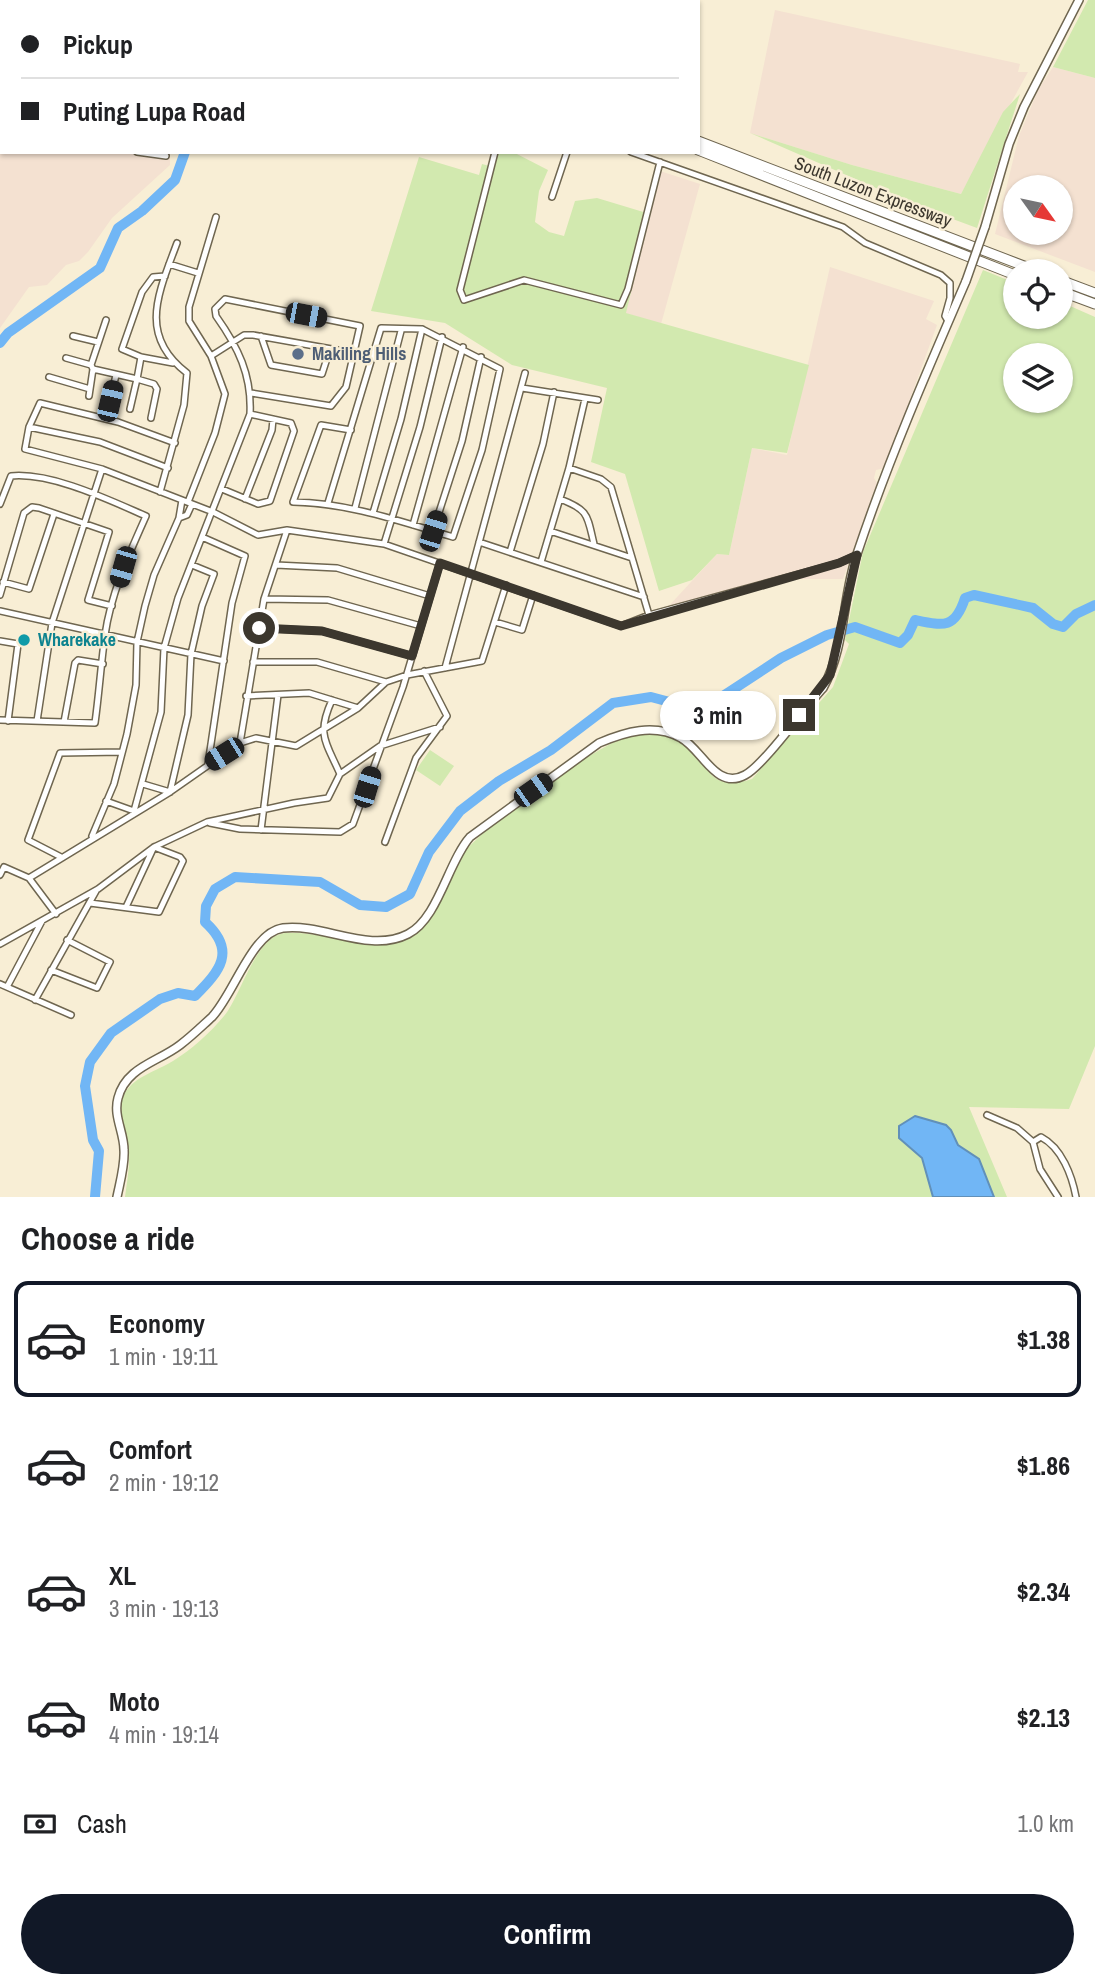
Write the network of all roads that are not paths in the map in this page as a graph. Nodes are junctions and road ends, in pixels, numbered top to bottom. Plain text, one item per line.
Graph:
1 (1079, 0) edge
2 (700, 142) edge
3 (700, 151) edge
4 (151, 154) edge
5 (494, 154) edge
6 (566, 154) edge
7 (637, 154) edge
8 (166, 156) dead end
9 (660, 162) junction
10 (552, 197) dead end
11 (216, 216) dead end
12 (177, 243) dead end
13 (1006, 259) edge
14 (169, 264) junction
15 (1003, 270) edge
16 (198, 273) junction
17 (165, 276) junction
18 (1073, 285) edge
19 (1095, 293) edge
20 (1073, 296) edge
21 (1095, 304) edge
22 (106, 320) dead end
23 (948, 321) junction
24 (422, 329) junction
25 (401, 331) junction
26 (73, 336) dead end
27 (261, 336) junction
28 (442, 337) junction
29 (233, 341) junction
30 (98, 342) junction
31 (463, 347) junction
32 (330, 349) junction
33 (354, 353) junction
34 (211, 356) junction
35 (141, 357) junction
36 (66, 358) dead end
37 (481, 358) junction
38 (173, 363) junction
39 (92, 367) junction
40 (525, 373) dead end
41 (116, 375) junction
42 (49, 377) dead end
43 (137, 379) junction
44 (522, 388) junction
45 (251, 393) junction
46 (554, 393) junction
47 (585, 398) junction
48 (598, 400) dead end
49 (110, 401) dead end
50 (130, 409) dead end
51 (250, 414) junction
52 (151, 418) dead end
53 (273, 419) junction
54 (29, 427) junction
55 (352, 430) junction
56 (175, 443) junction
57 (168, 468) junction
58 (569, 468) junction
59 (102, 469) junction
60 (222, 489) junction
61 (160, 492) junction
62 (93, 494) junction
63 (245, 499) junction
64 (560, 499) junction
65 (187, 502) junction
66 (328, 503) junction
67 (0, 504) edge
68 (355, 508) junction
69 (213, 512) junction
70 (373, 513) junction
71 (54, 514) junction
72 (179, 519) junction
73 (391, 519) junction
74 (83, 523) junction
75 (413, 525) junction
76 (287, 530) junction
77 (433, 531) junction
78 (550, 531) junction
79 (202, 537) junction
80 (479, 542) junction
81 (384, 544) junction
82 (593, 544) junction
83 (510, 552) junction
84 (857, 555) junction
85 (632, 558) junction
86 (541, 562) junction
87 (440, 563) junction
88 (192, 565) junction
89 (276, 565) junction
90 (471, 573) junction
91 (3, 582) junction
92 (506, 585) junction
93 (0, 595) edge
94 (533, 595) junction
95 (430, 596) junction
96 (644, 597) junction
97 (264, 599) junction
98 (112, 607) junction
99 (0, 611) edge
100 (649, 615) junction
101 (495, 622) junction
102 (52, 623) junction
103 (421, 626) junction
104 (259, 628) junction
105 (105, 636) junction
106 (0, 641) edge
107 (137, 642) junction
108 (164, 648) junction
109 (191, 654) junction
110 (412, 656) junction
111 (224, 661) junction
112 (253, 662) junction
113 (103, 664) junction
114 (444, 668) junction
115 (424, 671) junction
116 (407, 675) junction
117 (386, 682) junction
118 (278, 695) junction
119 (246, 696) junction
120 (332, 700) junction
121 (358, 708) junction
122 (0, 720) edge
123 (8, 721) junction
124 (37, 721) junction
125 (64, 722) junction
126 (440, 727) junction
127 (322, 730) junction
128 (240, 743) junction
129 (273, 743) junction
130 (380, 746) junction
131 (122, 752) junction
132 (52, 753) dead end
133 (60, 754) junction
134 (208, 764) junction
135 (341, 774) junction
136 (144, 784) junction
137 (170, 792) junction
138 (106, 801) junction
139 (264, 810) junction
140 (134, 811) junction
141 (207, 822) junction
142 (261, 830) junction
143 (90, 839) junction
144 (386, 842) dead end
145 (154, 848) junction
146 (61, 857) junction
147 (0, 875) edge
148 (29, 878) junction
149 (98, 889) junction
150 (90, 903) junction
151 (126, 906) junction
152 (56, 914) junction
153 (42, 921) junction
154 (67, 940) junction
155 (0, 944) edge
156 (51, 970) junction
157 (0, 984) edge
158 (7, 987) junction
159 (35, 1000) junction
160 (71, 1015) dead end
161 (987, 1115) dead end
162 (1033, 1142) junction
163 (117, 1197) edge
164 (1058, 1197) edge
165 (1076, 1197) edge

1 - 23 street, bridge
2 - 13 highway, South Luzon Expressway
3 - 15 highway, South Luzon Expressway
4 - 8 street
5 - 9 street
6 - 10 street
7 - 9 street
9 - 23 street
11 - 16 street
12 - 14 street
14 - 16 street
14 - 17 street
16 - 34 street
17 - 35 street
17 - 38 street
18 - 19 highway
20 - 21 highway
22 - 30 street
23 - 84 street
24 - 25 street
24 - 28 street
24 - 70 street
25 - 55 street
25 - 68 street
26 - 30 street
27 - 29 street
27 - 32 street
27 - 32 street
28 - 31 street
28 - 73 street
29 - 33 street
29 - 34 street
29 - 45 street
30 - 39 street
31 - 37 street
31 - 75 street
32 - 33 street
33 - 45 street
34 - 65 street
35 - 38 street
35 - 43 street
36 - 39 street
37 - 77 street
37 - 77 street
38 - 56 street
39 - 41 street
39 - 42 street
40 - 44 street
41 - 43 street
41 - 49 street
43 - 50 street
43 - 52 street
44 - 46 street
44 - 80 street
45 - 51 street
46 - 47 street
46 - 83 street
47 - 48 street
47 - 58 street
51 - 53 street
51 - 60 street
53 - 63 street
53 - 63 street
54 - 56 street
54 - 57 street
54 - 59 street
55 - 66 street
55 - 66 street
56 - 57 street
57 - 61 street
58 - 64 street
58 - 85 street
59 - 61 street
59 - 62 street
60 - 63 street
60 - 69 street
61 - 65 street
62 - 67 street
62 - 74 street
62 - 98 street
64 - 78 street
64 - 82 street
65 - 69 street
65 - 72 street
65 - 72 street
66 - 68 street
68 - 70 street
69 - 76 street
69 - 79 street
70 - 73 street
71 - 74 street
71 - 91 street
71 - 91 street
72 - 107 street
73 - 75 street
73 - 81 street
74 - 98 street
74 - 102 street
75 - 77 street
76 - 81 street
76 - 89 street
78 - 82 street
78 - 86 street
79 - 88 street
79 - 111 street
80 - 83 street
80 - 90 street
81 - 87 street
82 - 85 street
83 - 86 street
84 - 100 street
84 - 163 street
85 - 96 street
86 - 96 street
87 - 90 street
87 - 95 street
88 - 108 street
88 - 109 street
89 - 95 street
89 - 97 street
90 - 92 street
90 - 114 street
91 - 93 street
92 - 94 street
92 - 101 street
94 - 100 street
94 - 101 street
95 - 103 street
96 - 100 street
97 - 103 street
97 - 104 street
98 - 105 street
99 - 102 street
101 - 114 street
102 - 105 street
102 - 124 street
103 - 110 street
104 - 110 street
104 - 112 street
105 - 107 street
105 - 113 street
106 - 123 street
107 - 108 street
107 - 131 street
108 - 109 street
108 - 136 street
109 - 111 street
109 - 137 street
110 - 116 street
111 - 134 street
112 - 117 street
112 - 119 street
113 - 125 street
113 - 125 street
114 - 115 street
115 - 116 street
115 - 126 street
116 - 117 street
116 - 130 street
117 - 121 street
118 - 119 street
118 - 120 street
118 - 129 street
119 - 128 street
120 - 121 street
120 - 127 street
121 - 127 street
122 - 123 street
123 - 124 street
124 - 125 street
126 - 130 street
126 - 144 street
127 - 129 street
127 - 135 street
128 - 129 street
128 - 134 street
129 - 139 street
130 - 135 street
130 - 142 street
131 - 133 street
131 - 138 street
132 - 133 street
133 - 146 street
134 - 137 street
135 - 139 street
136 - 137 street
136 - 140 street
137 - 140 street
138 - 140 street
138 - 143 street
139 - 141 street
139 - 142 street
140 - 143 street
141 - 142 street
141 - 145 street
143 - 146 street
145 - 149 street
145 - 151 street
145 - 151 street
146 - 148 street
147 - 148 street
148 - 152 street
149 - 150 street
149 - 152 street
150 - 151 street
150 - 154 street
152 - 153 street
153 - 155 street
153 - 158 street
154 - 156 street
154 - 156 street
156 - 159 street
157 - 158 street
158 - 159 street
159 - 160 street
161 - 162 street
162 - 164 street
162 - 165 street

